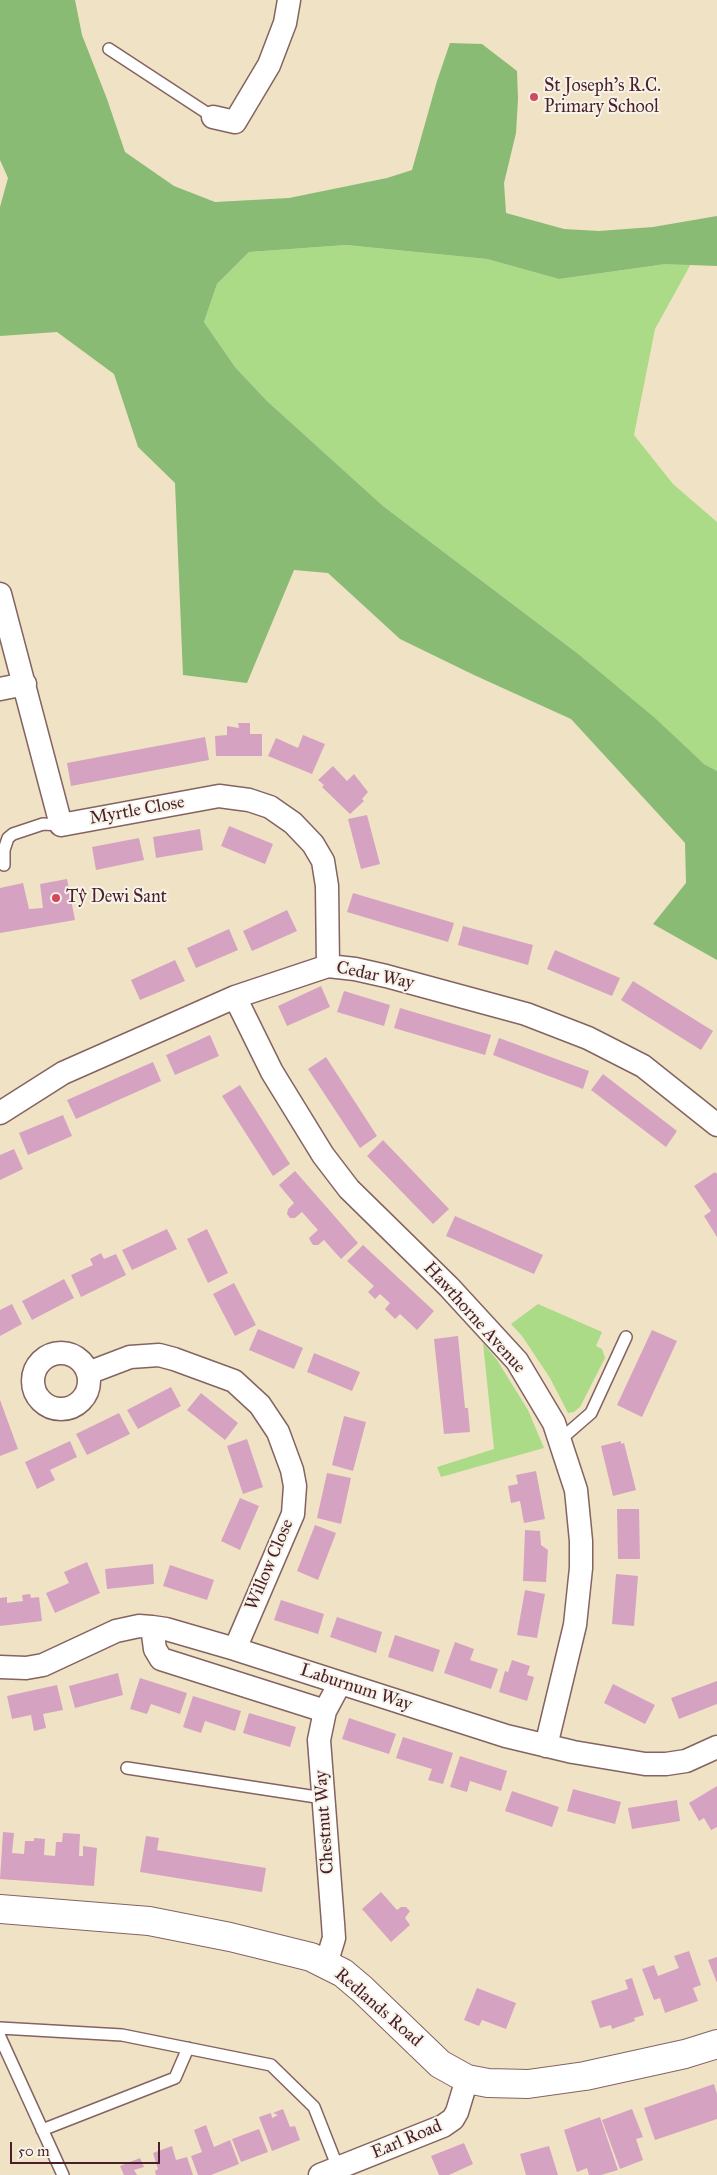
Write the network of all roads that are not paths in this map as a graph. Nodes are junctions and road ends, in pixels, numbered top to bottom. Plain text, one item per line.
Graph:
1 (289, 0) edge
2 (109, 49) dead end
3 (213, 117) joint
4 (0, 594) edge
5 (25, 684) junction
6 (0, 689) edge
7 (60, 825) junction
8 (4, 864) dead end
9 (328, 966) junction
10 (235, 997) junction
11 (0, 1113) edge
12 (717, 1125) edge
13 (626, 1337) dead end
14 (88, 1373) dead end
15 (561, 1438) junction
16 (152, 1626) junction
17 (234, 1649) junction
18 (0, 1667) edge
19 (340, 1683) junction
20 (325, 1711) junction
21 (546, 1746) junction
22 (717, 1748) edge
23 (127, 1768) dead end
24 (322, 1798) junction
25 (0, 1910) edge
26 (326, 1964) junction
27 (0, 2028) edge
28 (0, 2038) edge
29 (717, 2044) edge
30 (188, 2048) junction
31 (468, 2079) junction
32 (42, 2130) junction
33 (329, 2171) edge
34 (63, 2175) edge

1 - 3 street
2 - 3 lane
4 - 5 street
5 - 6 street
5 - 7 street
7 - 8 lane
7 - 9 street, Myrtle Close
9 - 10 street, Cedar Way
9 - 12 street, Cedar Way
10 - 11 street, Cedar Way
10 - 15 street, Hawthorne Avenue
13 - 15 lane
14 - 17 street, Willow Close
15 - 21 street, Hawthorne Avenue
16 - 17 street, Laburnum Way
16 - 18 street, Laburnum Way
16 - 20 street
17 - 19 street, Laburnum Way
19 - 20 street, Chestnut Way
19 - 21 street, Laburnum Way
20 - 24 street, Chestnut Way
21 - 22 street, Laburnum Way
23 - 24 lane
24 - 26 street, Chestnut Way
25 - 26 main road, Redlands Road
26 - 31 main road, Redlands Road
27 - 30 lane
28 - 32 lane
29 - 31 main road, Redlands Road
30 - 32 lane
30 - 33 lane
31 - 33 street, Earl Road
32 - 34 lane

